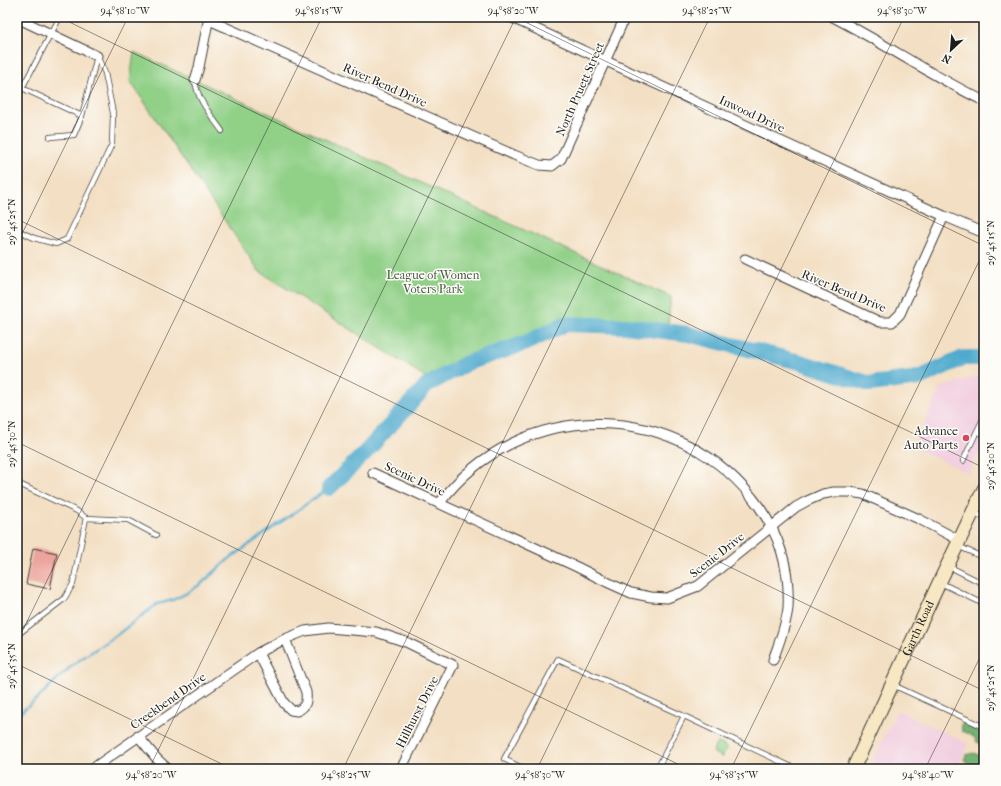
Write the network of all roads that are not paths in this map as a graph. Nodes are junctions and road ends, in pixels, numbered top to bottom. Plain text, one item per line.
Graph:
1 (60, 17) edge
2 (510, 17) edge
3 (625, 17) edge
4 (833, 17) edge
5 (17, 18) edge
6 (209, 19) edge
7 (51, 34) junction
8 (97, 56) junction
9 (606, 61) junction
10 (195, 80) joint
11 (984, 101) edge
12 (82, 116) junction
13 (222, 131) dead end
14 (50, 137) dead end
15 (552, 166) joint
16 (944, 216) junction
17 (17, 230) edge
18 (984, 233) edge
19 (744, 259) dead end
20 (984, 417) edge
21 (978, 431) junction
22 (984, 435) edge
23 (963, 460) dead end
24 (373, 473) dead end
25 (17, 483) edge
26 (984, 488) edge
27 (438, 504) junction
28 (978, 515) edge
29 (86, 518) junction
30 (771, 527) junction
31 (156, 535) dead end
32 (958, 542) junction
33 (984, 558) edge
34 (947, 566) junction
35 (939, 583) junction
36 (984, 584) edge
37 (984, 604) edge
38 (17, 635) edge
39 (285, 639) junction
40 (258, 653) junction
41 (773, 660) dead end
42 (453, 665) joint
43 (891, 685) junction
44 (684, 716) junction
45 (984, 727) edge
46 (138, 736) junction
47 (92, 769) edge
48 (168, 769) edge
49 (401, 769) edge
50 (524, 769) edge
51 (657, 769) edge
52 (796, 769) edge
53 (853, 769) edge

1 - 7 lane
2 - 9 street, Inwood Drive
3 - 9 street, North Pruett Street
4 - 11 street
5 - 7 street
6 - 10 street
6 - 15 street, River Bend Drive
7 - 8 street
7 - 12 lane
8 - 12 lane
8 - 17 lane
9 - 15 street, North Pruett Street
9 - 16 street, Inwood Drive
10 - 13 lane
12 - 14 lane
16 - 18 street, Inwood Drive
16 - 19 street, River Bend Drive
20 - 21 lane
21 - 22 lane
21 - 23 lane
24 - 27 street, Scenic Drive
25 - 29 lane
26 - 28 main road, Garth Road
27 - 30 street, Scenic Drive
27 - 30 street
28 - 32 main road, Garth Road
29 - 31 lane
29 - 38 lane
30 - 32 street, Scenic Drive
30 - 41 street
32 - 33 lane
32 - 34 main road, Garth Road
34 - 35 main road, Garth Road
34 - 36 lane
35 - 37 lane
35 - 43 main road, Garth Road
39 - 40 street, Creekbend Drive
39 - 40 street
39 - 42 street, Creekbend Drive
40 - 46 street, Creekbend Drive
42 - 49 street, Hillhurst Drive
43 - 45 lane
43 - 53 main road, Garth Road
44 - 50 lane
44 - 51 lane
44 - 52 lane
46 - 47 street, Creekbend Drive
46 - 48 street

